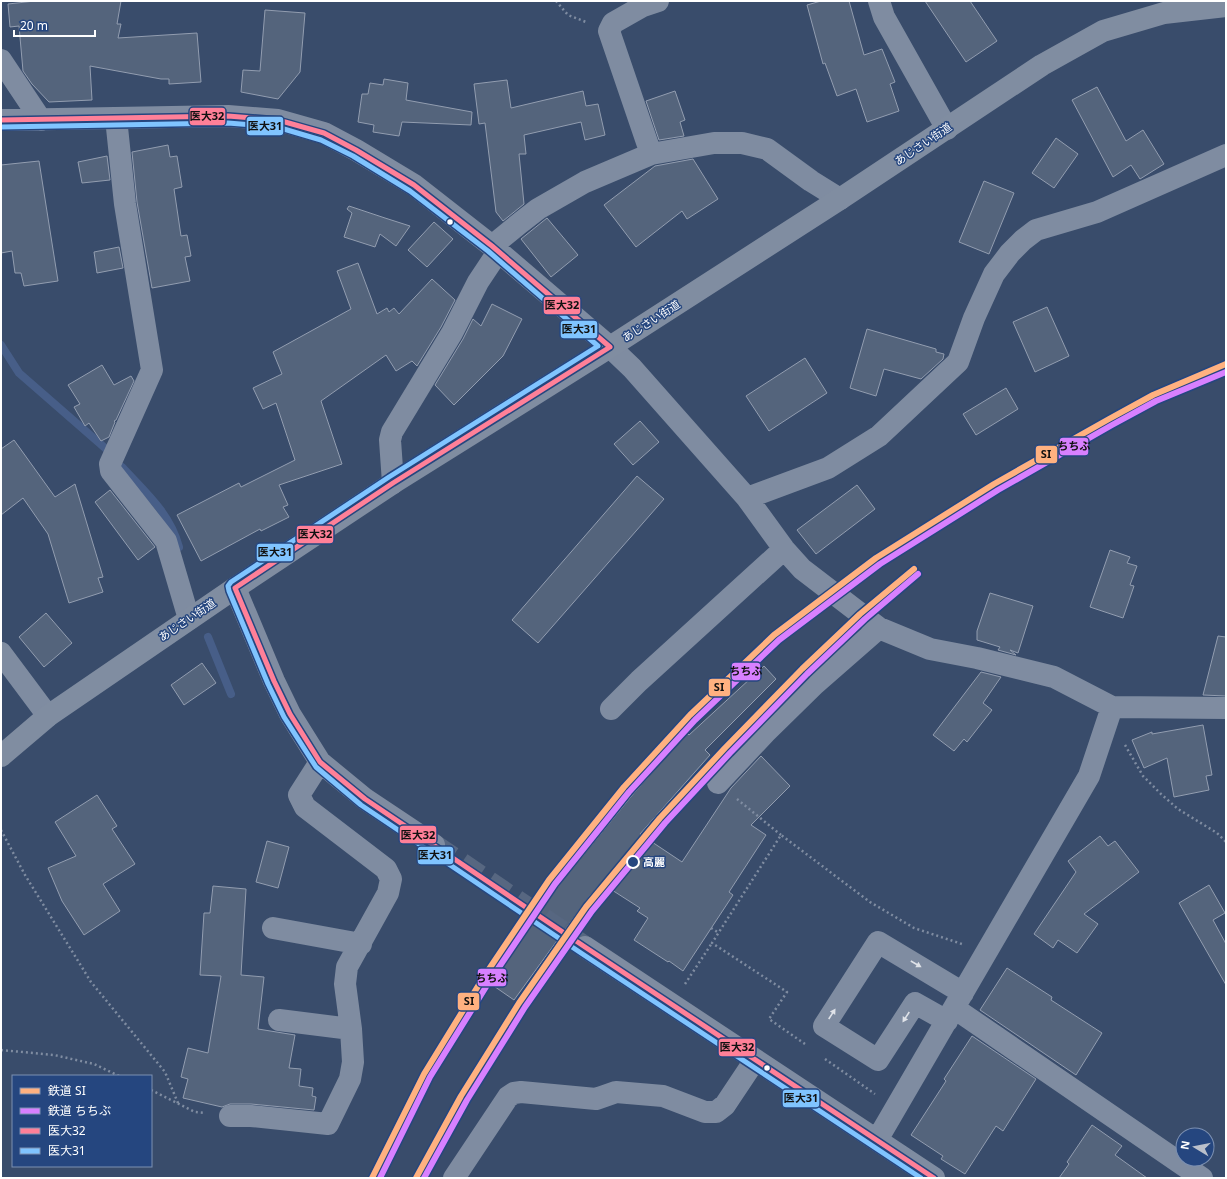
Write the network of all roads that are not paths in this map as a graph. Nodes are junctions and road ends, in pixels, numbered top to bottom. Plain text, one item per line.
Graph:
1 (658, 1) edge
2 (878, 1) edge
3 (1226, 6) edge
4 (1162, 7) edge
5 (1, 60) edge
6 (116, 118) junction
7 (1, 120) edge
8 (41, 120) junction
9 (947, 129) junction
10 (651, 154) junction
11 (1226, 155) edge
12 (840, 199) junction
13 (495, 249) junction
14 (610, 347) junction
15 (393, 483) junction
16 (747, 498) junction
17 (784, 549) junction
18 (235, 588) junction
19 (189, 618) junction
20 (879, 628) junction
21 (1, 653) edge
22 (1226, 708) edge
23 (611, 709) dead end
24 (1110, 711) junction
25 (48, 716) junction
26 (1, 756) edge
27 (320, 762) junction
28 (726, 790) road end
29 (434, 845) tunnel mouth
30 (273, 928) dead end
31 (361, 944) junction
32 (585, 947) tunnel mouth
33 (955, 1007) junction
34 (278, 1020) dead end
35 (351, 1029) junction
36 (755, 1060) junction
37 (230, 1116) road end
38 (877, 1140) junction
39 (454, 1178) edge
40 (934, 1178) edge
41 (1202, 1178) edge

1 - 10 street
2 - 9 street
3 - 4 highway, あじさい街道
4 - 9 highway, あじさい街道
5 - 8 street
6 - 8 street
6 - 13 street
6 - 19 street
7 - 8 street
9 - 12 highway, あじさい街道
10 - 12 street
10 - 13 street
11 - 16 street
12 - 14 highway, あじさい街道
13 - 14 street
13 - 15 street
14 - 15 highway, あじさい街道
14 - 16 street
15 - 18 highway, あじさい街道
16 - 17 street
17 - 20 street
17 - 23 street
18 - 19 highway, あじさい街道
18 - 27 street
19 - 25 highway, あじさい街道
20 - 24 street
20 - 28 street
21 - 25 street
22 - 24 street
24 - 33 street
25 - 26 highway, あじさい街道
27 - 29 street
27 - 31 street
30 - 31 street
31 - 35 street
32 - 36 street
33 -> 33 street
33 - 38 street
33 - 41 street
34 - 35 street
35 - 37 street
36 - 38 street
36 - 39 street
38 - 40 street

